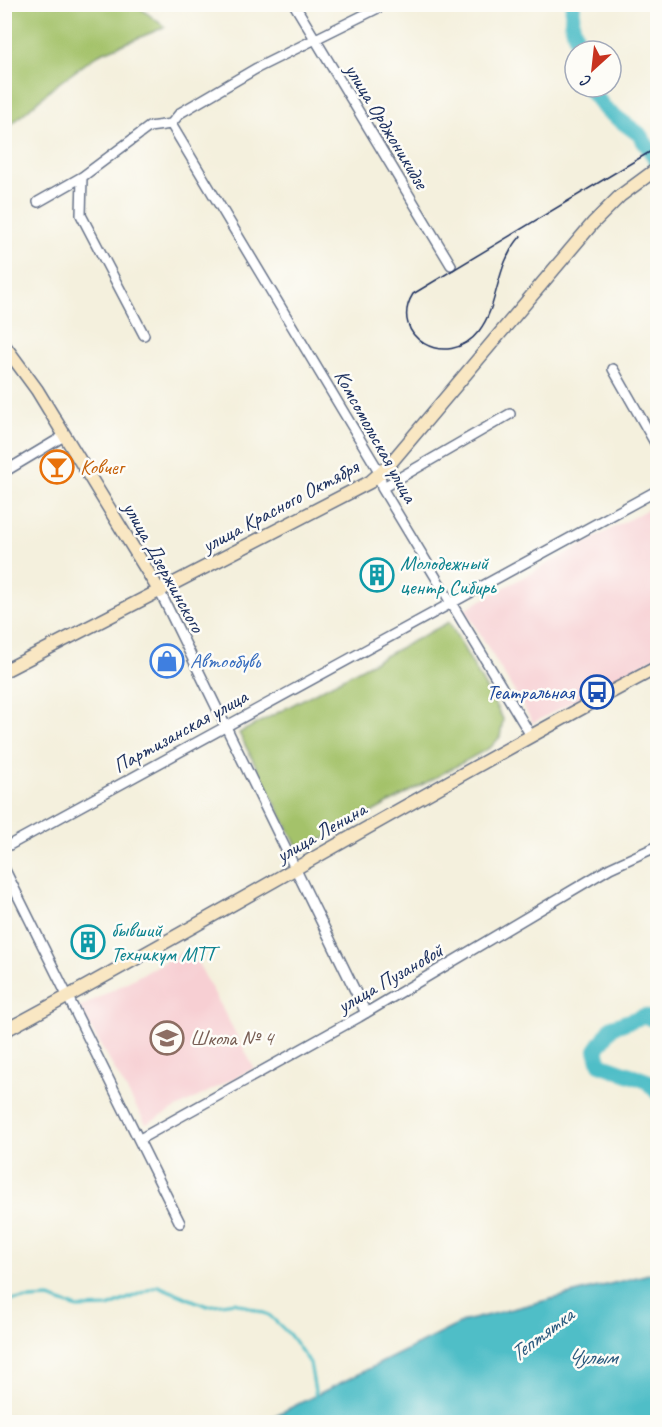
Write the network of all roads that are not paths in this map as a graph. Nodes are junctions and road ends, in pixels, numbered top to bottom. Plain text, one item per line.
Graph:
1 (294, 4) edge
2 (386, 4) edge
3 (315, 39) junction
4 (171, 124) junction
5 (657, 168) edge
6 (82, 177) junction
7 (38, 202) dead end
8 (451, 265) dead end
9 (144, 335) dead end
10 (4, 345) edge
11 (613, 369) dead end
12 (510, 414) dead end
13 (64, 436) junction
14 (657, 448) edge
15 (4, 472) edge
16 (380, 473) junction
17 (382, 488) junction
18 (657, 490) edge
19 (160, 592) junction
20 (450, 604) junction
21 (657, 667) edge
22 (4, 670) edge
23 (225, 727) junction
24 (530, 734) junction
25 (657, 846) edge
26 (4, 848) edge
27 (4, 868) edge
28 (294, 871) junction
29 (67, 998) junction
30 (366, 1013) junction
31 (4, 1031) edge
32 (140, 1139) junction
33 (180, 1223) dead end

1 - 3 street, улица Орджоникидзе
2 - 3 street
3 - 4 street
3 - 8 street, улица Орджоникидзе
4 - 6 street
4 - 16 street, Комсомольская улица
5 - 16 main road, улица Красного Октября
6 - 7 street
6 - 9 street
10 - 13 main road, улица Дзержинского
11 - 14 street
12 - 17 street
13 - 15 street
13 - 19 main road, улица Дзержинского
16 - 17 street, Комсомольская улица
16 - 19 main road, улица Красного Октября
17 - 20 street, Комсомольская улица
18 - 20 street, Партизанская улица
19 - 22 main road, улица Красного Октября
19 - 23 street, улица Дзержинского
20 - 23 street, Партизанская улица
20 - 24 street, Комсомольская улица
21 - 24 main road, улица Ленина
23 - 26 street, Партизанская улица
23 - 28 street, улица Дзержинского
24 - 28 main road, улица Ленина
25 - 30 street, улица Пузановой
27 - 29 street
28 - 29 main road, улица Ленина
28 - 30 street, улица Дзержинского
29 - 31 main road, улица Ленина
29 - 32 street
30 - 32 street, улица Пузановой
32 - 33 street

